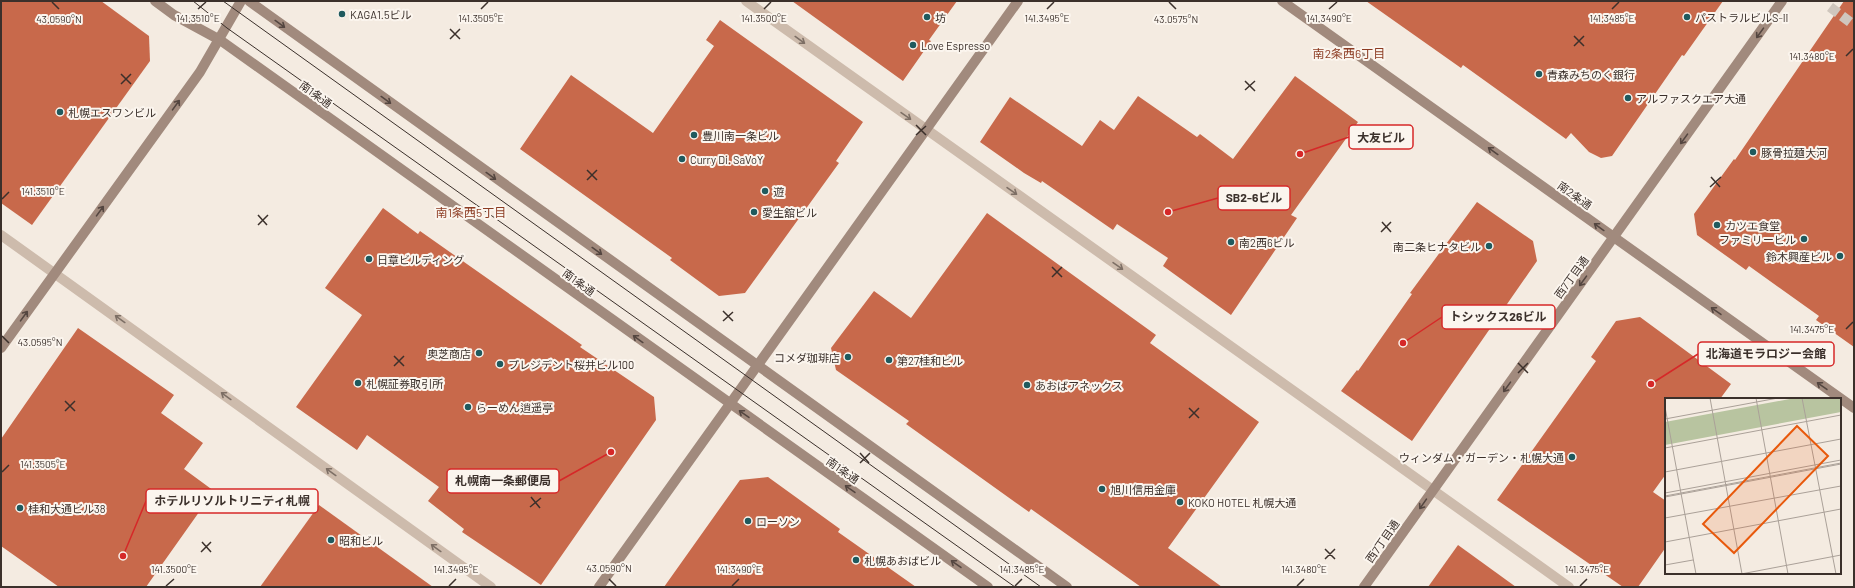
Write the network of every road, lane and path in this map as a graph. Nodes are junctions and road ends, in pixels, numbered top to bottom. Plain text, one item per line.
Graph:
1 (155, 1) edge
2 (241, 1) edge
3 (249, 1) edge
4 (746, 1) edge
5 (1018, 1) edge
6 (1282, 1) edge
7 (1782, 1) edge
8 (220, 40) junction
9 (926, 129) junction
10 (1, 235) edge
11 (1613, 238) junction
12 (55, 272) junction
13 (1, 348) edge
14 (757, 366) junction
15 (1840, 398) edge
16 (1841, 399) edge
17 (730, 404) junction
18 (1854, 408) edge
19 (1434, 489) junction
20 (491, 587) edge
21 (599, 587) edge
22 (988, 587) edge
23 (1067, 587) edge
24 (1364, 587) edge
25 (1569, 587) edge

1 - 8 street, 南1条通
2 - 8 street
3 -> 14 street
4 -> 9 street
5 - 9 street
11 -> 6 street, 南2条通
7 -> 11 street, 西7丁目通
12 -> 8 street
17 -> 8 street, 南1条通
9 - 14 street
9 -> 19 street
10 - 12 street
15 -> 11 street, 南2条通
11 -> 19 street, 西7丁目通
13 -> 12 street
20 -> 12 street
14 - 17 street
14 - 23 street
18 -> 16 street, 南2条通
17 - 21 street
22 -> 17 street, 南1条通
19 -> 24 street, 西7丁目通
19 - 25 street

